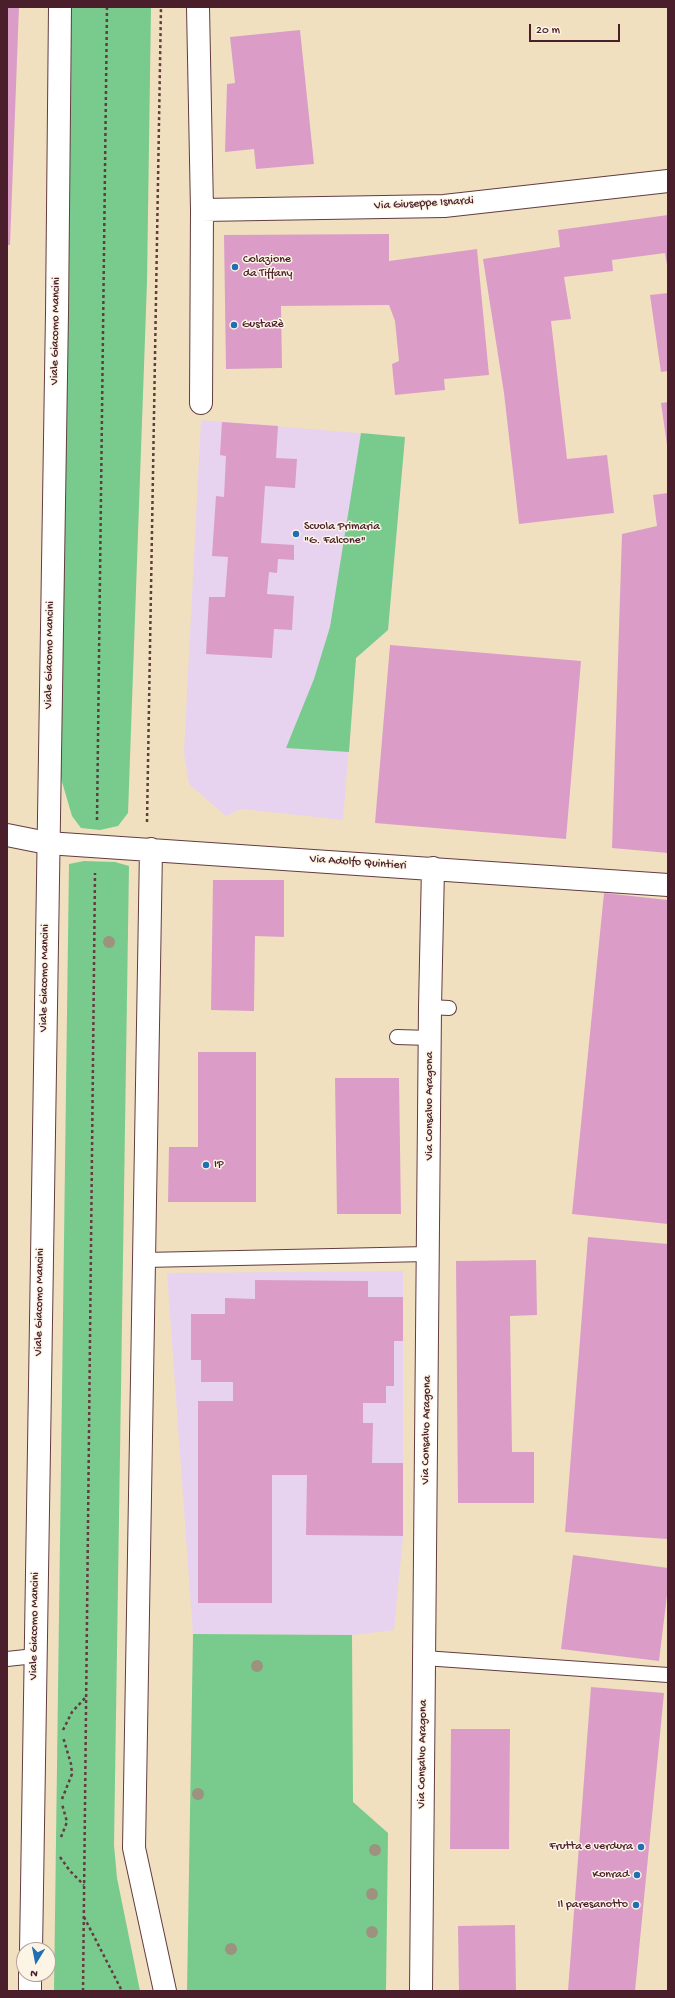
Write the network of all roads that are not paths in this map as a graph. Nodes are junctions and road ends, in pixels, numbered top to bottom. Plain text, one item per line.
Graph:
1 (60, 7) edge
2 (198, 7) edge
3 (668, 181) edge
4 (202, 210) junction
5 (200, 403) dead end
6 (7, 835) edge
7 (47, 843) junction
8 (151, 849) junction
9 (434, 868) junction
10 (668, 884) edge
11 (397, 1037) dead end
12 (430, 1038) junction
13 (428, 1254) junction
14 (144, 1260) junction
15 (35, 1656) junction
16 (424, 1658) junction
17 (7, 1659) edge
18 (668, 1676) edge
19 (31, 1942) edge
20 (165, 1991) edge
21 (421, 1991) edge

1 - 7 street, Viale Giacomo Mancini
2 - 4 street
3 - 4 street, Via Giuseppe Isnardi
4 - 5 street
6 - 7 street, Via Adolfo Quintieri
7 - 8 street, Via Adolfo Quintieri
7 - 15 street, Viale Giacomo Mancini
8 - 9 street, Via Adolfo Quintieri
8 - 14 street
9 - 10 street, Via Adolfo Quintieri
9 - 12 street, Via Consalvo Aragona
11 - 12 lane
12 - 13 street, Via Consalvo Aragona
13 - 14 lane
13 - 16 street, Via Consalvo Aragona
14 - 20 street
15 - 17 lane
15 - 19 street, Viale Giacomo Mancini
16 - 18 lane
16 - 21 street, Via Consalvo Aragona

